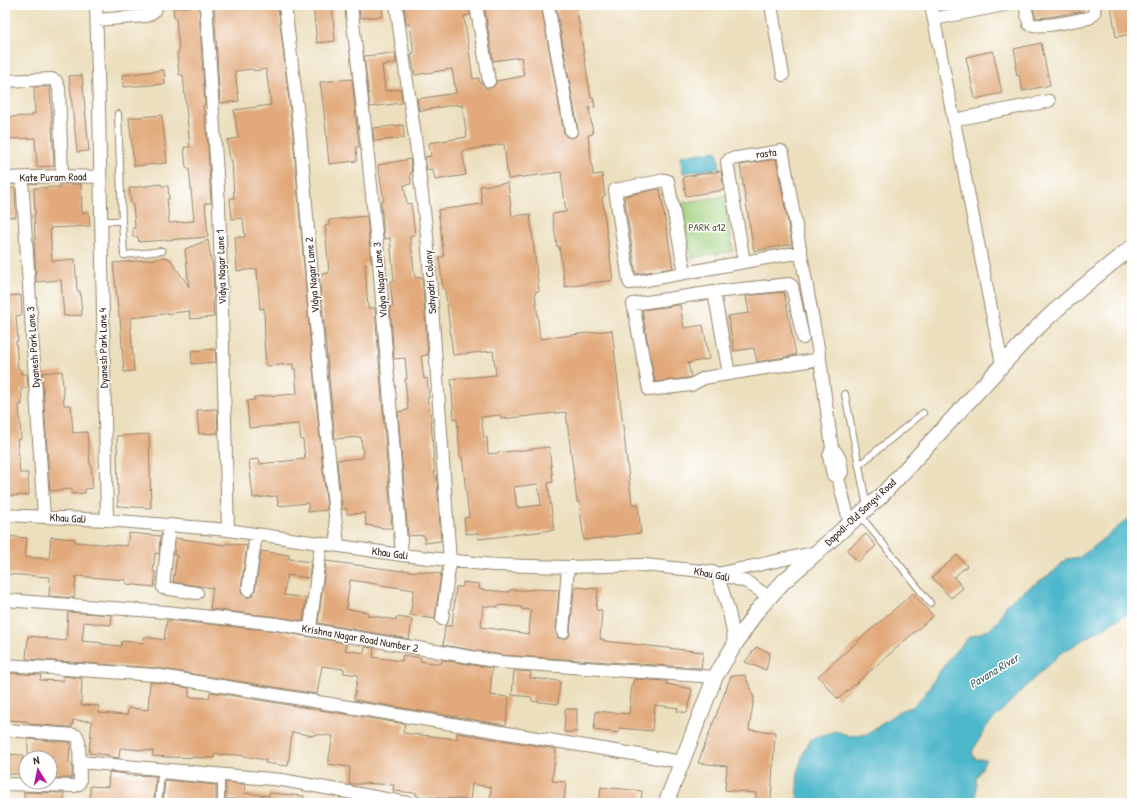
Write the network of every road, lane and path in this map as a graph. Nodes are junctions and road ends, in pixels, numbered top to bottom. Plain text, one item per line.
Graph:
1 (96, 5) edge
2 (157, 5) edge
3 (206, 5) edge
4 (284, 5) edge
5 (351, 5) edge
6 (396, 5) edge
7 (476, 5) edge
8 (548, 5) edge
9 (771, 5) edge
10 (931, 5) edge
11 (1004, 5) edge
12 (1025, 5) edge
13 (1094, 5) edge
14 (934, 19) junction
15 (97, 20) junction
16 (783, 75) dead end
17 (5, 81) edge
18 (489, 81) dead end
19 (1049, 101) dead end
20 (118, 114) dead end
21 (954, 120) junction
22 (571, 131) dead end
23 (62, 176) junction
24 (100, 177) junction
25 (5, 178) edge
26 (22, 178) junction
27 (122, 221) junction
28 (101, 222) junction
29 (1132, 247) edge
30 (162, 251) dead end
31 (801, 252) junction
32 (744, 262) junction
33 (685, 273) junction
34 (714, 292) junction
35 (803, 338) dead end
36 (820, 359) junction
37 (1002, 364) junction
38 (729, 374) junction
39 (845, 394) dead end
40 (923, 413) dead end
41 (859, 465) junction
42 (5, 515) edge
43 (859, 516) junction
44 (44, 517) junction
45 (106, 520) junction
46 (169, 525) junction
47 (228, 530) junction
48 (256, 534) junction
49 (321, 543) junction
50 (338, 545) junction
51 (818, 552) junction
52 (402, 555) junction
53 (450, 561) junction
54 (568, 567) junction
55 (717, 574) junction
56 (248, 590) dead end
57 (197, 593) dead end
58 (769, 597) junction
59 (5, 600) edge
60 (930, 603) dead end
61 (442, 619) dead end
62 (310, 630) junction
63 (563, 632) dead end
64 (734, 646) junction
65 (5, 665) edge
66 (715, 677) junction
67 (5, 730) edge
68 (80, 762) junction
69 (682, 762) junction
70 (190, 775) junction
71 (5, 784) edge
72 (158, 803) edge
73 (220, 803) edge
74 (408, 803) edge
75 (666, 803) edge

1 - 15 street, Dyanesh Park Lane 4
2 - 15 street
3 - 47 street, Vidya Nagar Lane 1
4 - 50 street, Vidya Nagar Lane 2
5 - 52 street, Vidya Nagar Lane 3
6 - 53 street, Sahyadri Colony
7 - 18 street
8 - 22 street
9 - 16 street
10 - 14 street
11 - 14 street
12 - 13 street
14 - 21 street
15 - 24 street, Dyanesh Park Lane 4
17 - 23 street
19 - 21 street
20 - 27 lane
21 - 37 street
23 - 24 street, Kate Puram Road
23 - 26 street, Kate Puram Road
24 - 28 street, Dyanesh Park Lane 4
25 - 26 street, Kate Puram Road
26 - 44 street, Dyanesh Park Lane 3
27 - 28 lane
27 - 30 lane
28 - 45 street, Dyanesh Park Lane 4
29 - 37 street, Dapodi-Old Sangvi Road
31 - 32 street
31 - 32 street, rasta
31 - 36 street, rasta
32 - 33 street
33 - 33 street
34 - 35 street
34 - 38 street
34 - 38 street
36 - 38 street
36 - 43 street, rasta
37 - 43 street, Dapodi-Old Sangvi Road
39 - 41 lane
40 - 41 lane
41 - 43 lane
42 - 44 street, Khau Gali
43 - 51 street, Dapodi-Old Sangvi Road
43 - 60 lane
44 - 45 street, Khau Gali
45 - 46 street, Khau Gali
46 - 47 street, Khau Gali
46 - 57 street
47 - 48 street, Khau Gali
48 - 49 street, Khau Gali
48 - 56 street
49 - 50 street, Khau Gali
49 - 62 street
50 - 52 street, Khau Gali
51 - 55 street
51 - 58 street, Dapodi-Old Sangvi Road
52 - 53 street, Khau Gali
53 - 54 street, Khau Gali
53 - 61 street, Sahyadri Colony
54 - 55 street, Khau Gali
54 - 63 street
55 - 58 street, Khau Gali
55 - 64 street
58 - 64 street, Dapodi-Old Sangvi Road
59 - 62 street, Krishna Nagar Road Number 2
62 - 66 street, Krishna Nagar Road Number 2
64 - 66 street, Dapodi-Old Sangvi Road
65 - 69 street
66 - 69 street, Dapodi-Old Sangvi Road
67 - 68 street
68 - 70 street
68 - 71 street
69 - 75 street, Dapodi-Old Sangvi Road
70 - 72 lane
70 - 73 lane
70 - 74 street

